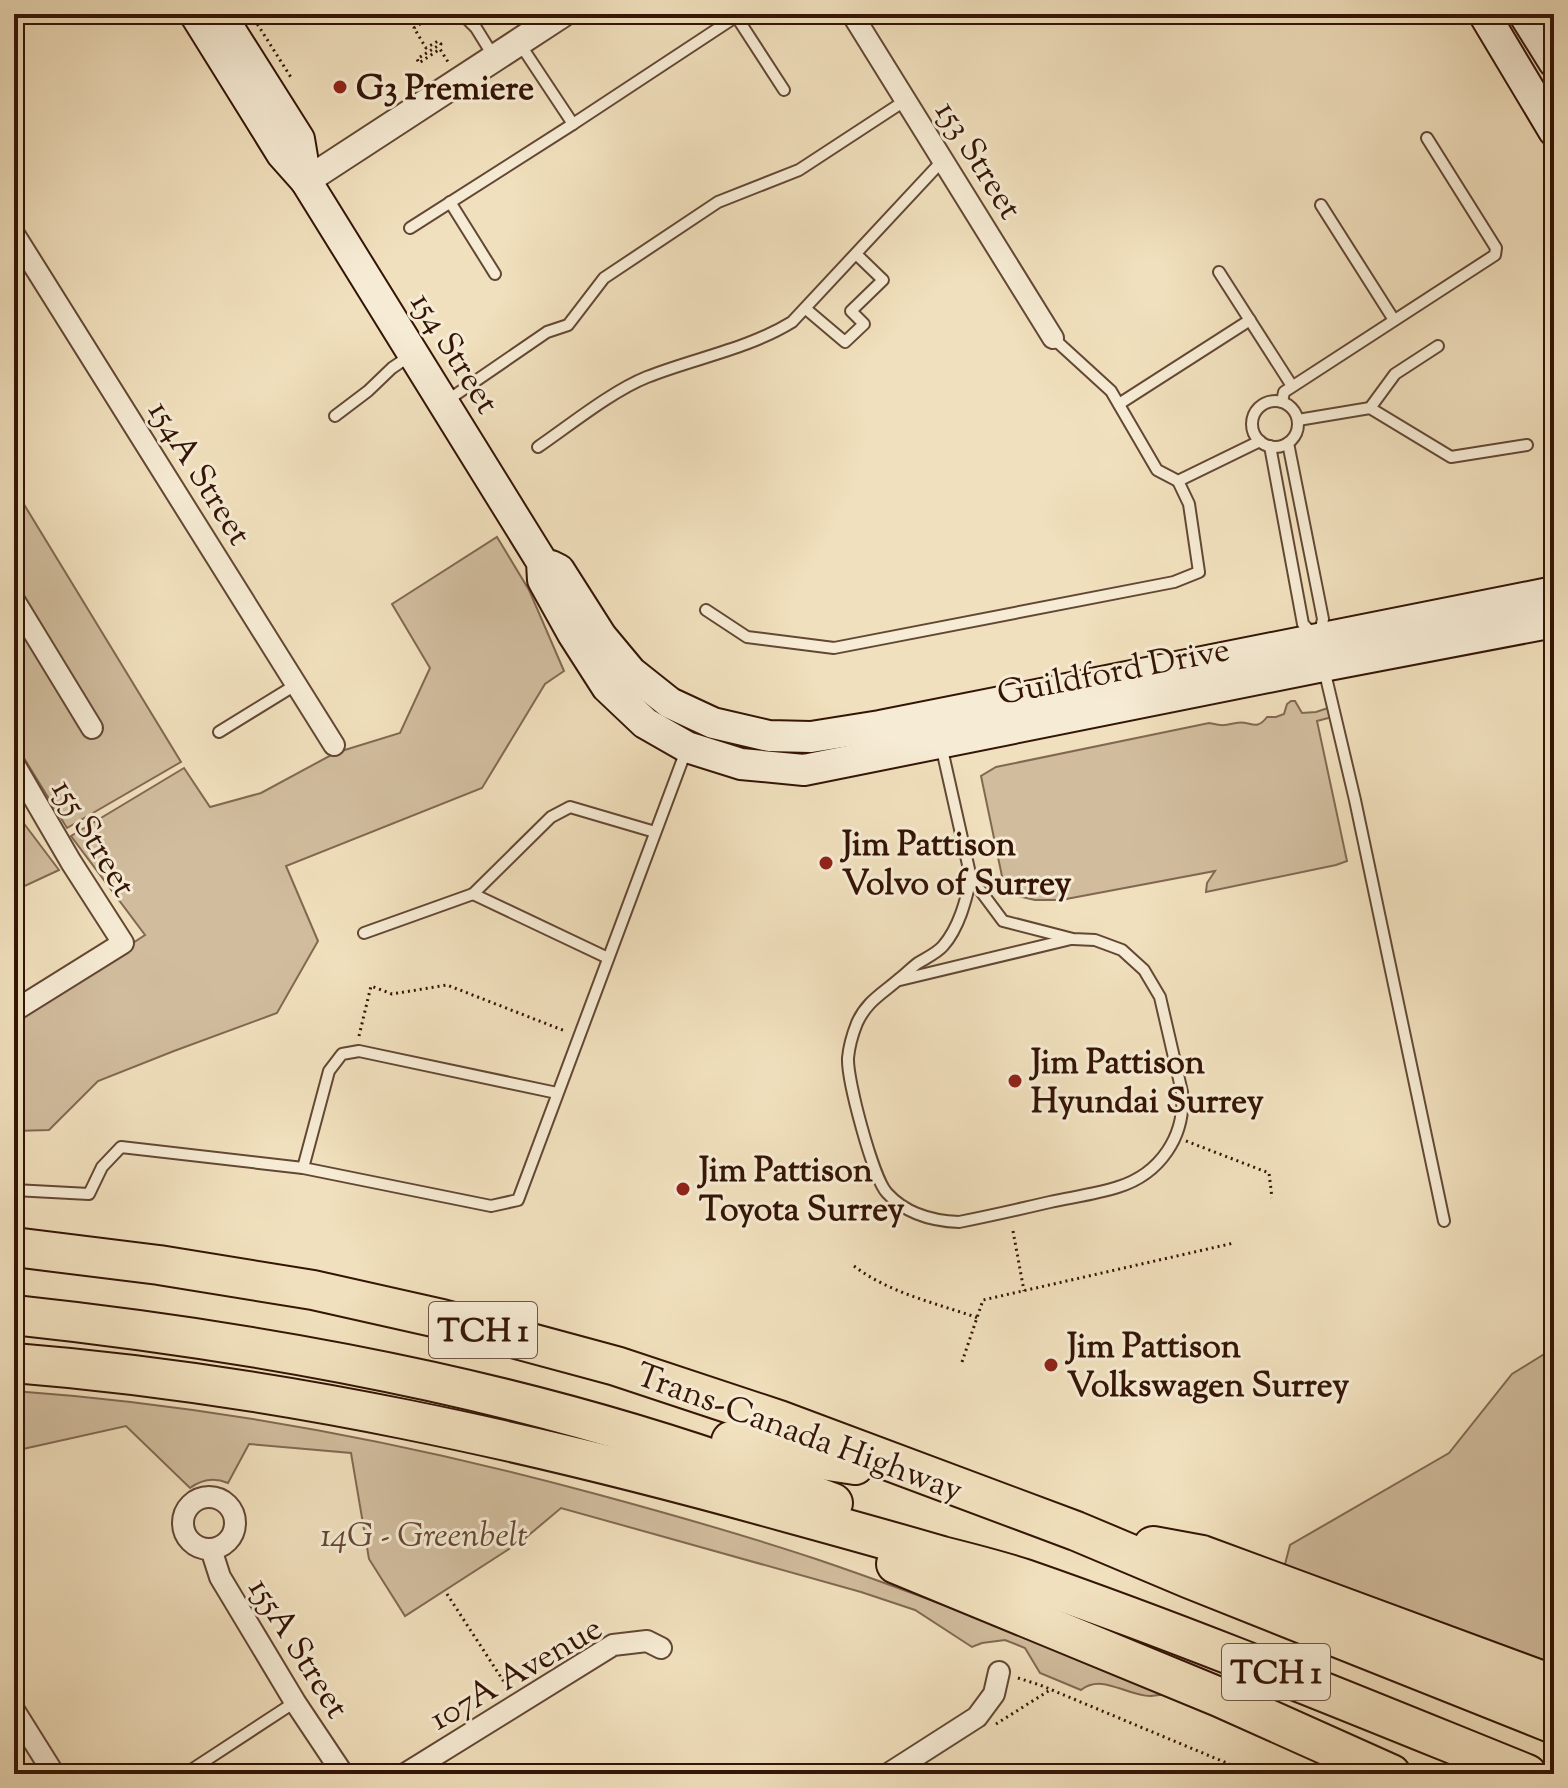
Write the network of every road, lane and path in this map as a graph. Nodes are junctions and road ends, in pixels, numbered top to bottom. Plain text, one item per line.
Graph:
1 (195, 14) edge
2 (220, 14) edge
3 (419, 14) edge
4 (462, 14) edge
5 (562, 14) edge
6 (852, 14) edge
7 (1484, 14) edge
8 (1524, 14) edge
9 (738, 15) edge
10 (519, 42) junction
11 (495, 58) junction
12 (448, 62) dead end
13 (1554, 62) edge
14 (784, 90) dead end
15 (906, 100) junction
16 (573, 124) junction
17 (1554, 131) edge
18 (1427, 138) dead end
19 (943, 160) junction
20 (306, 181) junction
21 (450, 202) junction
22 (1321, 205) dead end
23 (410, 228) dead end
24 (14, 234) edge
25 (856, 254) junction
26 (1219, 272) dead end
27 (495, 274) dead end
28 (806, 309) junction
29 (1250, 320) junction
30 (1394, 320) junction
31 (1053, 338) joint
32 (1438, 346) dead end
33 (413, 354) junction
34 (1292, 386) junction
35 (1282, 402) junction
36 (444, 403) junction
37 (1119, 404) junction
38 (1370, 408) junction
39 (335, 416) dead end
40 (1298, 420) junction
41 (1288, 443) junction
42 (1265, 444) junction
43 (1527, 445) dead end
44 (538, 447) dead end
45 (1178, 481) junction
46 (542, 562) junction
47 (1554, 592) edge
48 (14, 600) edge
49 (706, 610) dead end
50 (1554, 622) edge
51 (1321, 652) junction
52 (297, 684) junction
53 (713, 723) joint
54 (92, 728) dead end
55 (937, 729) junction
56 (219, 732) dead end
57 (334, 745) dead end
58 (687, 747) junction
59 (14, 764) edge
60 (655, 832) junction
61 (971, 878) junction
62 (473, 894) junction
63 (364, 933) dead end
64 (1073, 939) junction
65 (608, 958) junction
66 (898, 981) junction
67 (14, 1011) edge
68 (569, 1033) dead end
69 (355, 1052) junction
70 (557, 1093) junction
71 (1175, 1137) junction
72 (303, 1168) junction
73 (14, 1190) edge
74 (1272, 1198) dead end
75 (1444, 1221) dead end
76 (1013, 1231) dead end
77 (1234, 1243) dead end
78 (14, 1247) edge
79 (854, 1266) dead end
80 (1024, 1291) junction
81 (14, 1292) edge
82 (14, 1315) edge
83 (978, 1318) junction
84 (962, 1362) dead end
85 (14, 1363) edge
86 (936, 1478) junction
87 (754, 1503) junction
88 (1076, 1531) junction
89 (211, 1549) dead end
90 (1022, 1578) junction
91 (447, 1594) dead end
92 (661, 1648) dead end
93 (999, 1672) joint
94 (1554, 1685) edge
95 (513, 1695) dead end
96 (295, 1702) junction
97 (14, 1710) edge
98 (1554, 1724) edge
99 (54, 1774) edge
100 (185, 1774) edge
101 (343, 1774) edge
102 (405, 1774) edge
103 (888, 1774) edge
104 (1253, 1774) edge
105 (1391, 1774) edge
106 (1527, 1774) edge

1 - 20 main road, 154 Street
2 - 20 main road, 154 Street
3 - 12 path
4 - 11 lane
5 - 10 street
6 - 15 street, 153 Street
7 - 17 main road
8 - 13 main road
9 - 14 lane
9 - 16 lane
10 - 11 street
10 - 16 lane
11 - 20 street
15 - 19 street, 153 Street
15 - 36 lane
16 - 21 lane
18 - 30 lane
19 - 25 lane
19 - 31 street, 153 Street
20 - 33 main road, 154 Street
21 - 23 lane
21 - 27 lane
22 - 30 lane
24 - 52 street, 154A Street
25 - 28 lane
25 - 28 lane
26 - 29 lane
28 - 44 lane
29 - 34 lane
29 - 37 lane
30 - 34 lane
31 - 37 lane
32 - 38 lane
33 - 36 main road, 154 Street
33 - 39 lane
34 - 35 lane
35 - 40 lane
35 - 42 lane
36 - 46 main road, 154 Street
37 - 45 lane
38 - 40 lane
38 - 43 lane
40 - 41 lane
41 - 42 lane
41 - 51 lane
42 - 45 lane
42 - 51 lane
45 - 49 lane
46 - 53 main road, 154 Street
46 - 58 main road, 154 Street
47 - 51 main road, Guildford Drive
48 - 54 street
50 - 51 main road, Guildford Drive
51 - 55 main road, Guildford Drive
51 - 75 lane
52 - 56 lane
52 - 57 street, 154A Street
53 - 55 main road, Guildford Drive
55 - 58 main road, Guildford Drive
55 - 61 lane
58 - 60 lane
59 - 67 street, 155 Street
60 - 62 lane
60 - 65 lane
61 - 64 lane
61 - 66 lane
62 - 63 lane
62 - 65 lane
64 - 66 lane
64 - 71 lane
65 - 70 lane
66 - 71 lane
68 - 69 path
69 - 70 lane
69 - 72 lane
70 - 72 lane
71 - 74 path
72 - 73 lane
76 - 80 path
77 - 80 path
78 - 86 highway, Trans-Canada Highway / TCH 1
79 - 83 path
80 - 83 path
81 - 86 highway
82 - 90 highway
83 - 84 path
85 - 87 highway, Trans-Canada Highway / TCH 1
86 - 88 highway, Trans-Canada Highway / TCH 1
87 - 90 highway, Trans-Canada Highway / TCH 1
87 - 105 highway
88 - 94 highway
88 - 98 highway, Trans-Canada Highway / TCH 1
89 - 96 street, 155A Street
90 - 106 highway, Trans-Canada Highway / TCH 1
91 - 95 path
92 - 102 street, 107A Avenue
93 - 103 street
93 - 104 path
96 - 100 lane
96 - 101 street, 155A Street
97 - 99 street

